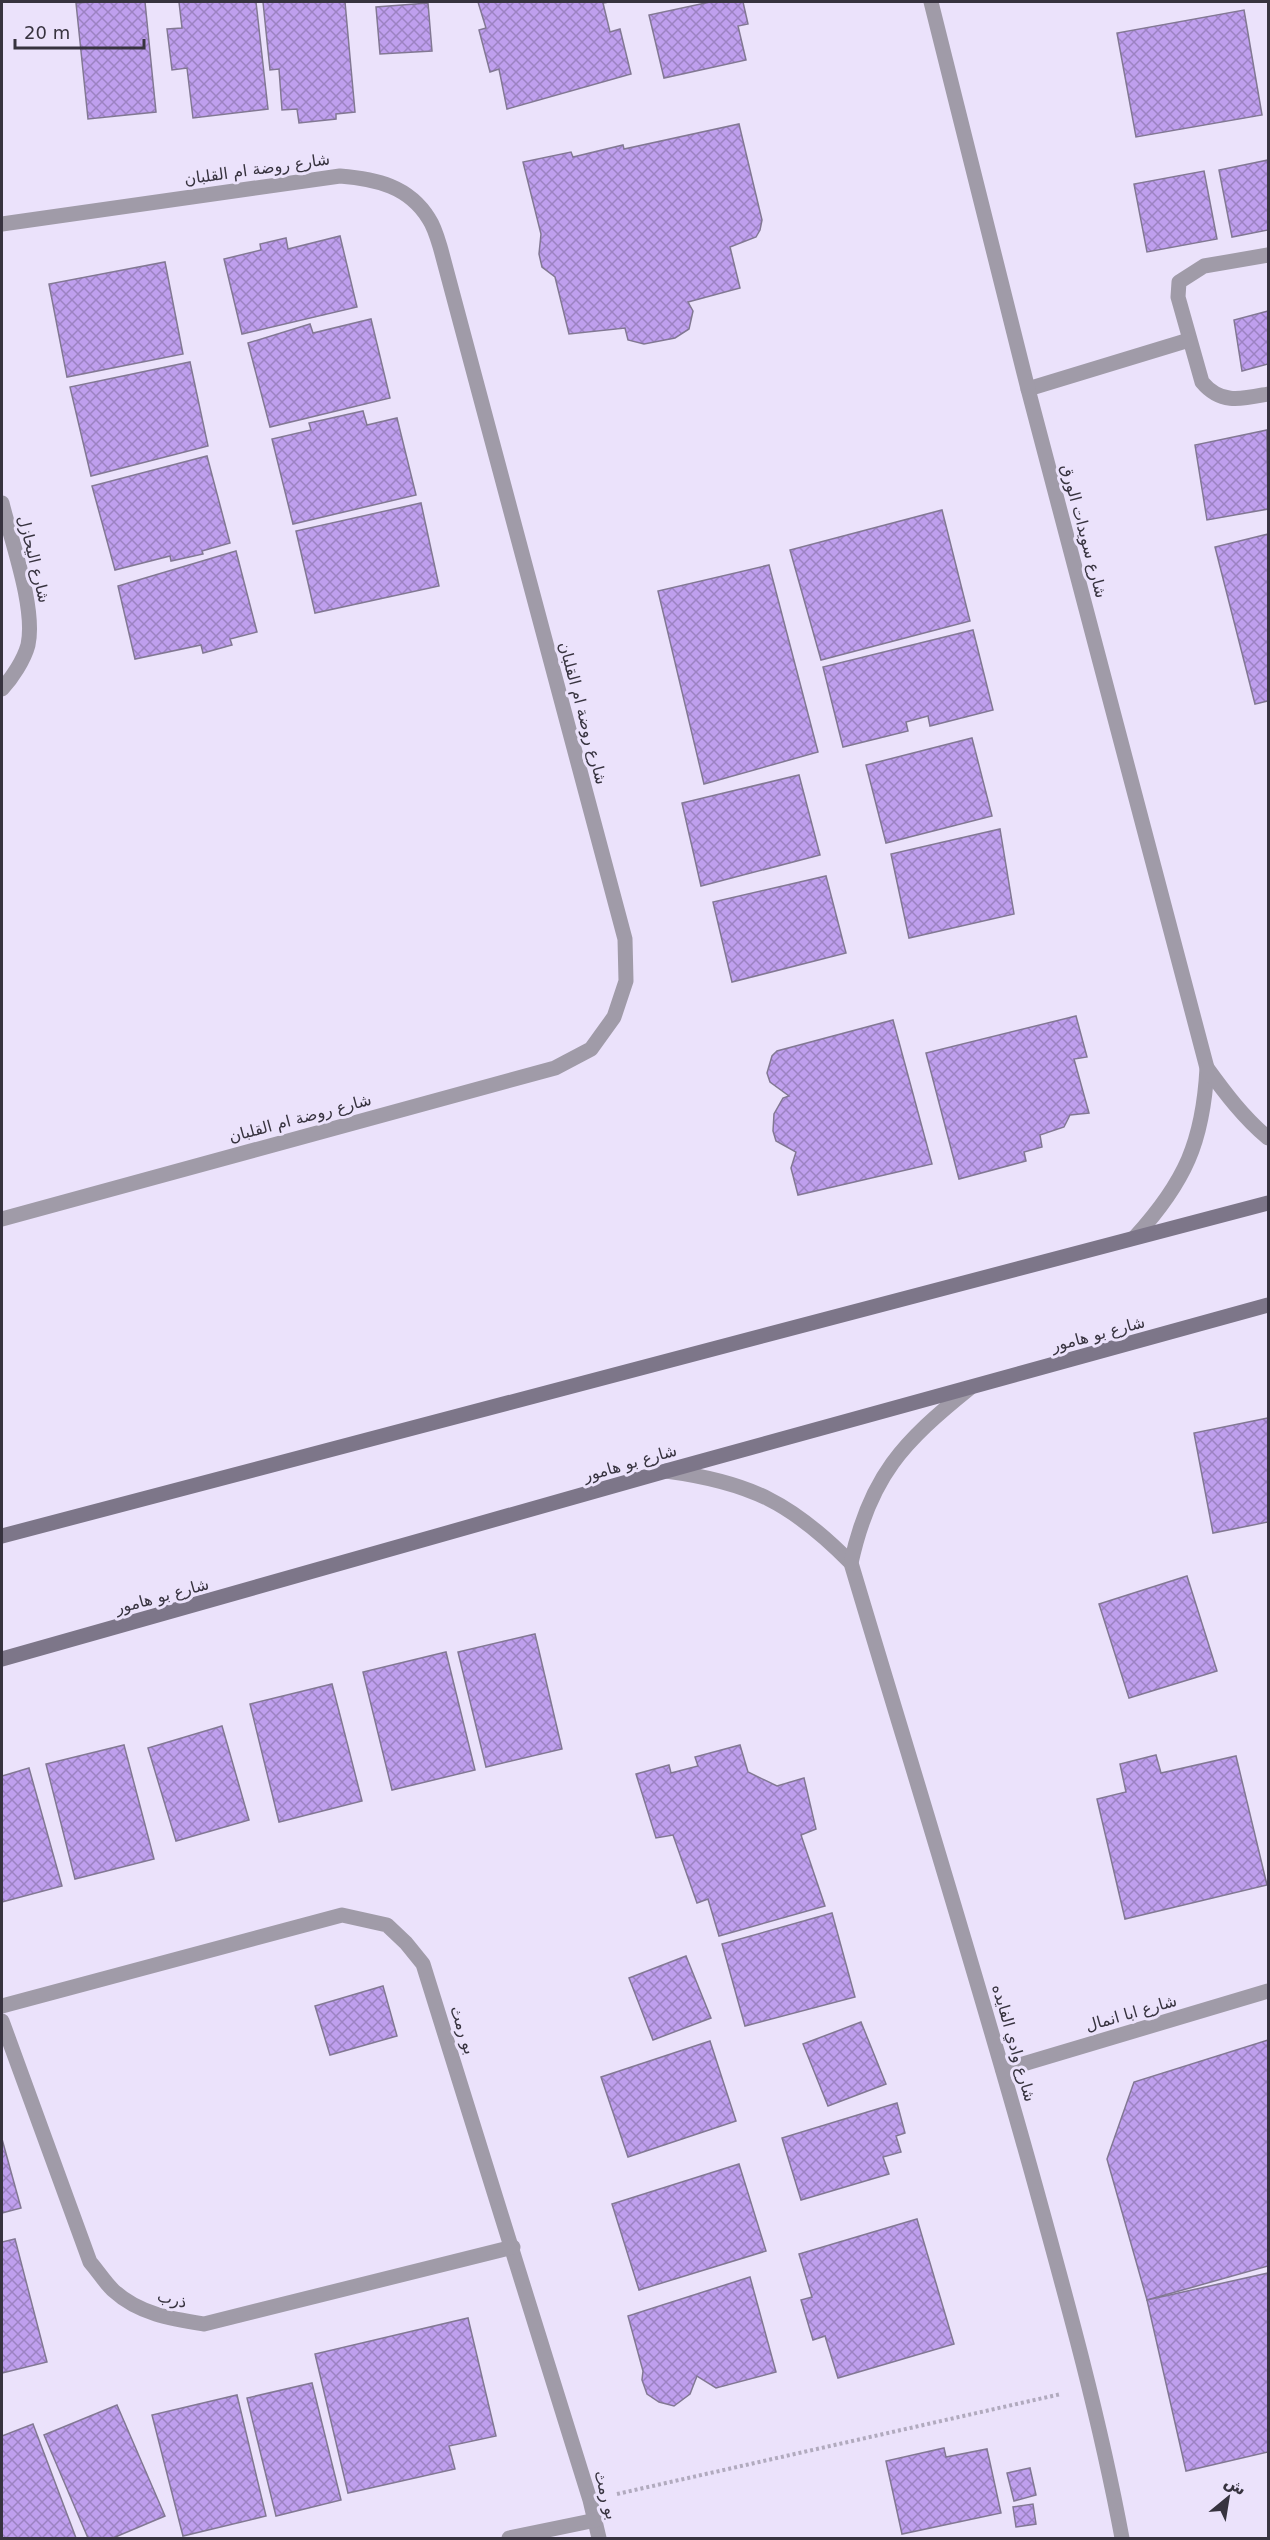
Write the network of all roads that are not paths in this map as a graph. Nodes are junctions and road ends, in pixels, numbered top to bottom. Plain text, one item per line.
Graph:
1 (931, 2) edge
2 (2, 224) edge
3 (1269, 255) edge
4 (1189, 340) junction
5 (1028, 389) junction
6 (1269, 394) edge
7 (2, 503) edge
8 (2, 689) edge
9 (1207, 1068) junction
10 (1269, 1138) edge
11 (1269, 1203) edge
12 (2, 1218) edge
13 (1135, 1237) junction
14 (1269, 1305) edge
15 (970, 1388) junction
16 (666, 1472) junction
17 (2, 1536) edge
18 (851, 1563) junction
19 (2, 1659) edge
20 (1269, 1991) edge
21 (2, 2006) edge
22 (2, 2021) edge
23 (1003, 2070) junction
24 (513, 2247) junction
25 (596, 2520) junction
26 (509, 2538) edge
27 (598, 2538) edge
28 (1122, 2538) edge

1 - 5 street, شارع سويدات الورق
2 - 12 street, شارع روضة ام القلبان
3 - 4 street
4 - 5 street
4 - 6 street
5 - 9 street, شارع سويدات الورق
7 - 8 street, شارع اليحازل
9 - 10 street, شارع سويدات الورق
9 - 13 street, شارع سويدات الورق
11 - 13 street
13 - 17 street
14 - 15 street, شارع بو هامور
15 - 16 street, شارع بو هامور
15 - 18 street, شارع وادي الفايده
16 - 18 street, شارع وادي الفايده
16 - 19 street, شارع بو هامور
18 - 23 street, شارع وادي الفايده
20 - 23 street, شارع ابا انمال
21 - 24 street, بو رمث
22 - 24 street, ذرب
23 - 28 street, شارع وادي الفايده
24 - 25 street, بو رمث
25 - 26 street
25 - 27 street, بو رمث

